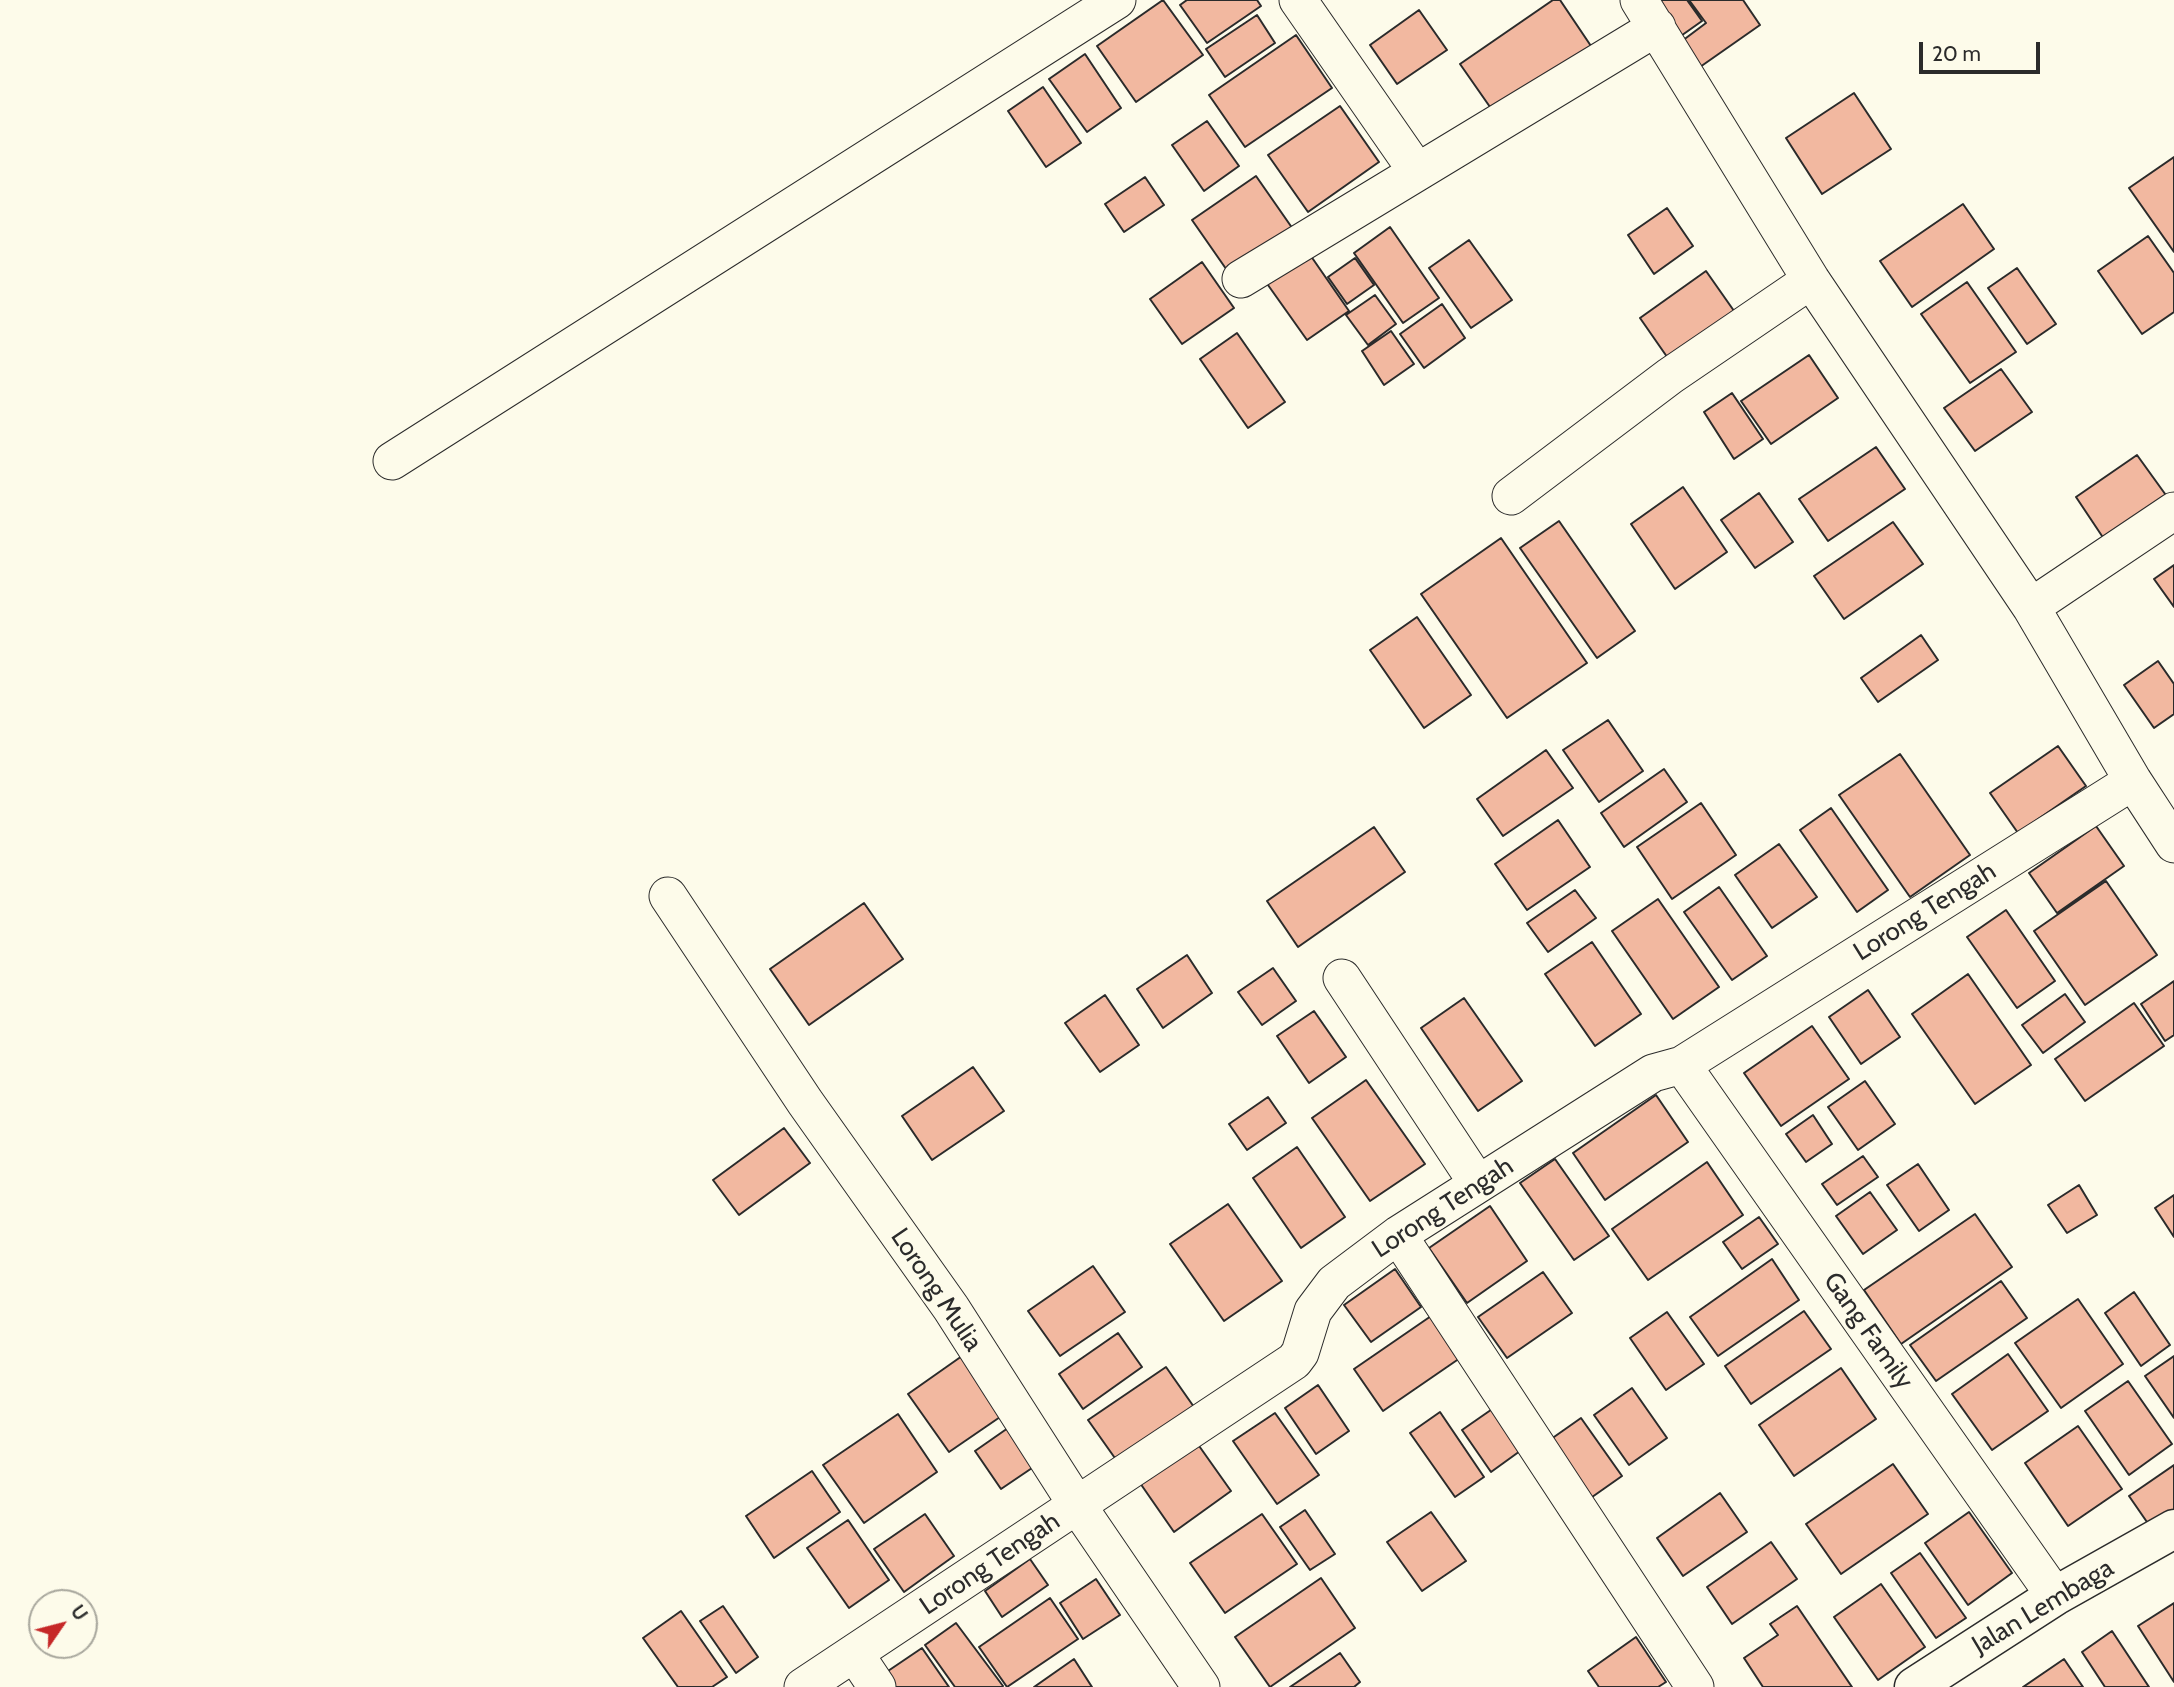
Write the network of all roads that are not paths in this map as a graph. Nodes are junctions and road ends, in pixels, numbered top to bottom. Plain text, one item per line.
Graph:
1 (1117, 0) edge
2 (1298, 0) edge
3 (1648, 13) edge
4 (1416, 170) junction
5 (1241, 279) dead end
6 (1811, 280) junction
7 (392, 461) dead end
8 (1511, 496) dead end
9 (2174, 511) edge
10 (2031, 607) junction
11 (2133, 781) junction
12 (2174, 844) edge
13 (668, 896) dead end
14 (1342, 978) dead end
15 (1682, 1065) junction
16 (1478, 1184) junction
17 (1398, 1235) junction
18 (1077, 1505) junction
19 (2174, 1529) edge
20 (2055, 1596) junction
21 (855, 1654) junction
22 (803, 1687) edge
23 (877, 1687) edge
24 (1201, 1687) edge
25 (1695, 1687) edge
26 (1914, 1687) edge

1 - 7 street
2 - 4 street
3 - 4 street
3 - 6 street
4 - 5 street
6 - 8 street
6 - 10 street
9 - 10 street
10 - 11 street
11 - 12 street
11 - 15 street, Lorong Tengah
13 - 18 street, Lorong Mulia
14 - 16 street
15 - 16 street, Lorong Tengah
15 - 20 street, Gang Family
16 - 17 street, Lorong Tengah
17 - 18 street, Lorong Tengah
17 - 25 street
18 - 21 street, Lorong Tengah
18 - 24 street, Lorong Mulia
19 - 20 street, Jalan Lembaga
20 - 26 street, Jalan Lembaga
21 - 22 street, Lorong Tengah
21 - 23 street

